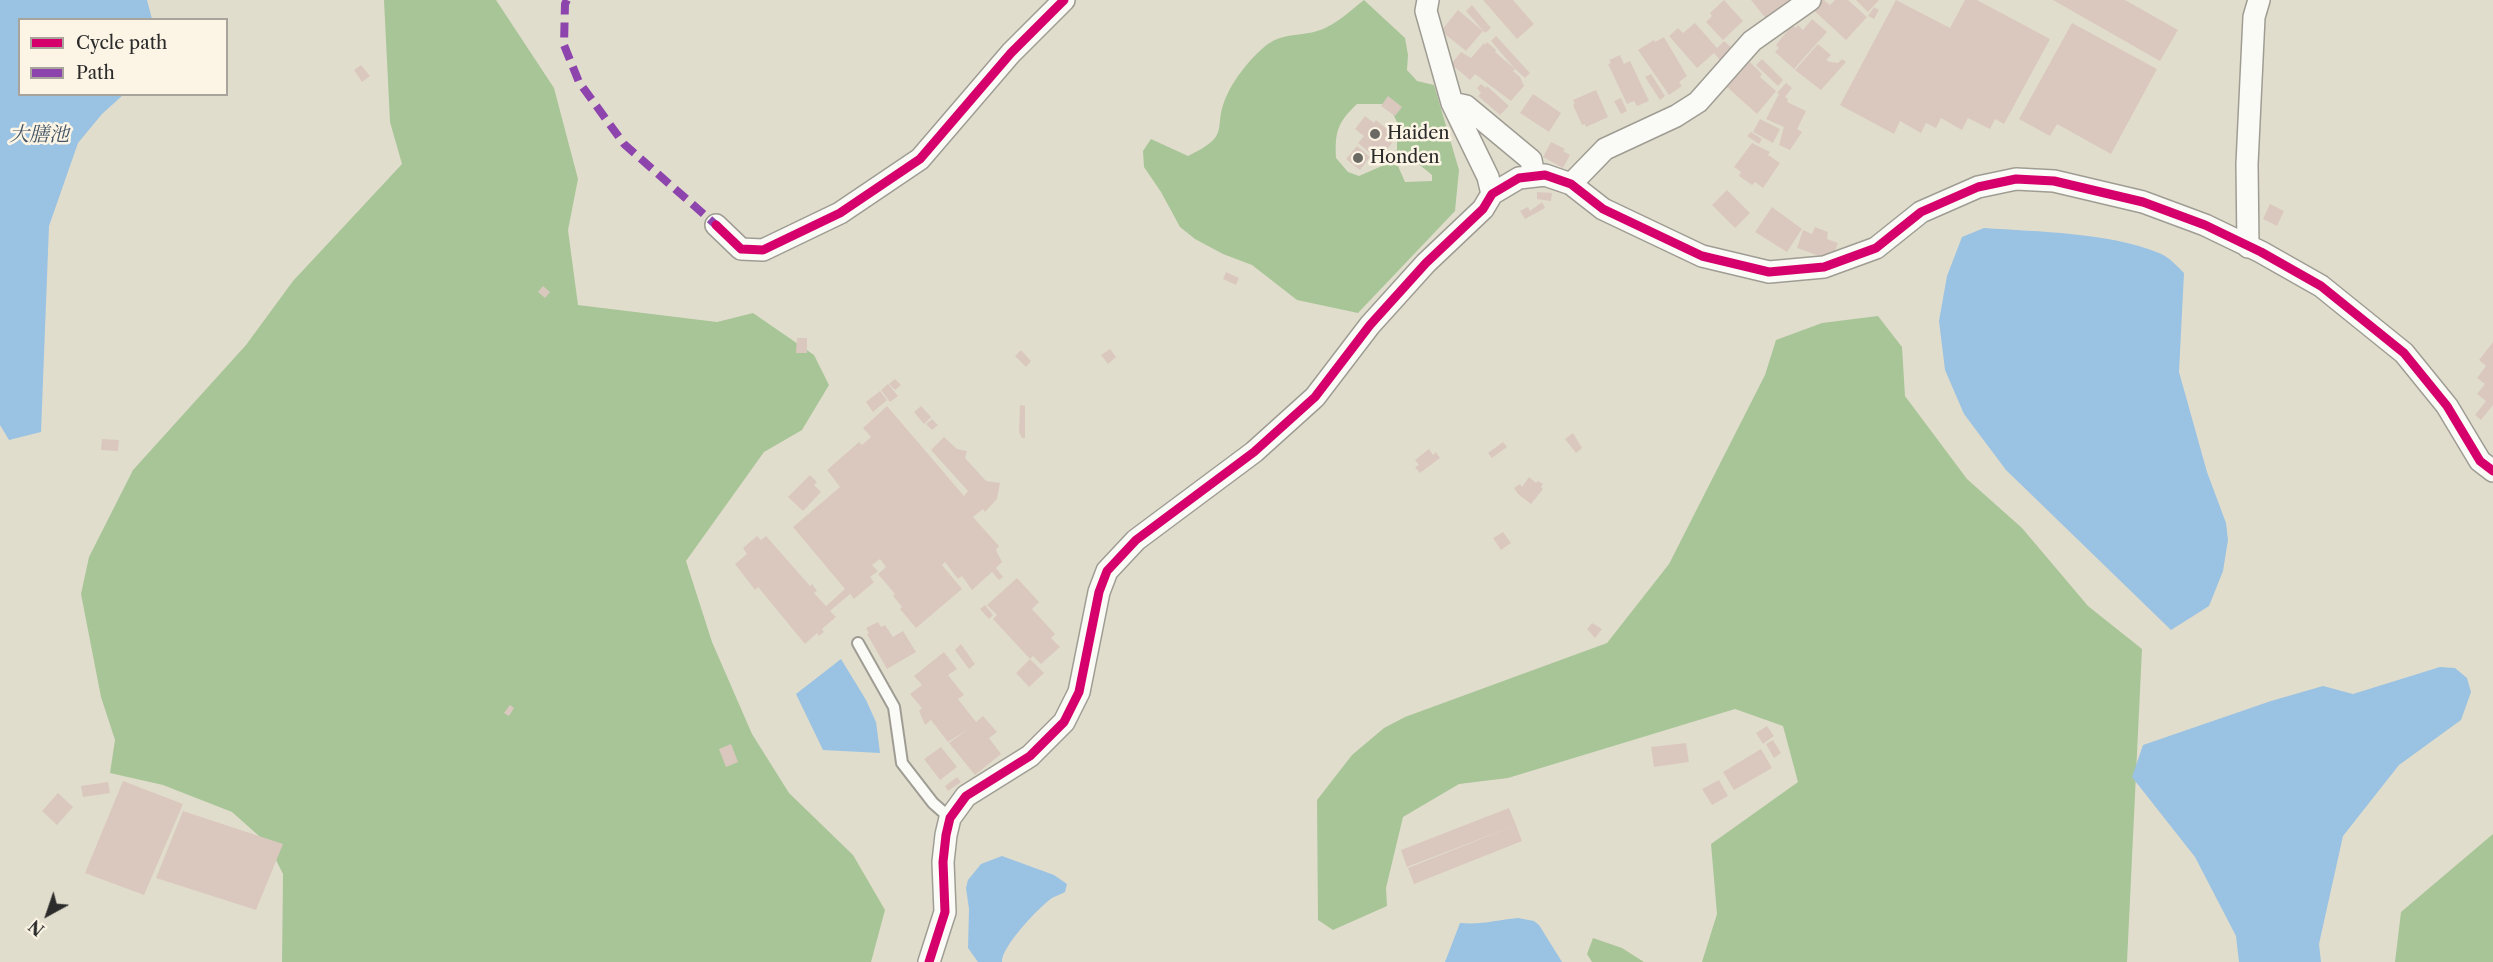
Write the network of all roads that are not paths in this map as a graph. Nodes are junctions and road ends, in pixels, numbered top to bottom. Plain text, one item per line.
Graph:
1 (1064, 0) edge
2 (1428, 0) edge
3 (1810, 0) edge
4 (2259, 0) edge
5 (1452, 103) junction
6 (1534, 176) junction
7 (1571, 184) junction
8 (1492, 194) junction
9 (716, 225) dead end
10 (2248, 247) junction
11 (2493, 471) edge
12 (858, 643) dead end
13 (950, 818) junction
14 (929, 962) edge

1 - 9 street
2 - 5 street
3 - 7 street
4 - 10 street
5 - 6 street
5 - 8 street
6 - 7 street
6 - 8 street
7 - 10 street
8 - 13 street
10 - 11 street
12 - 13 lane
13 - 14 street

